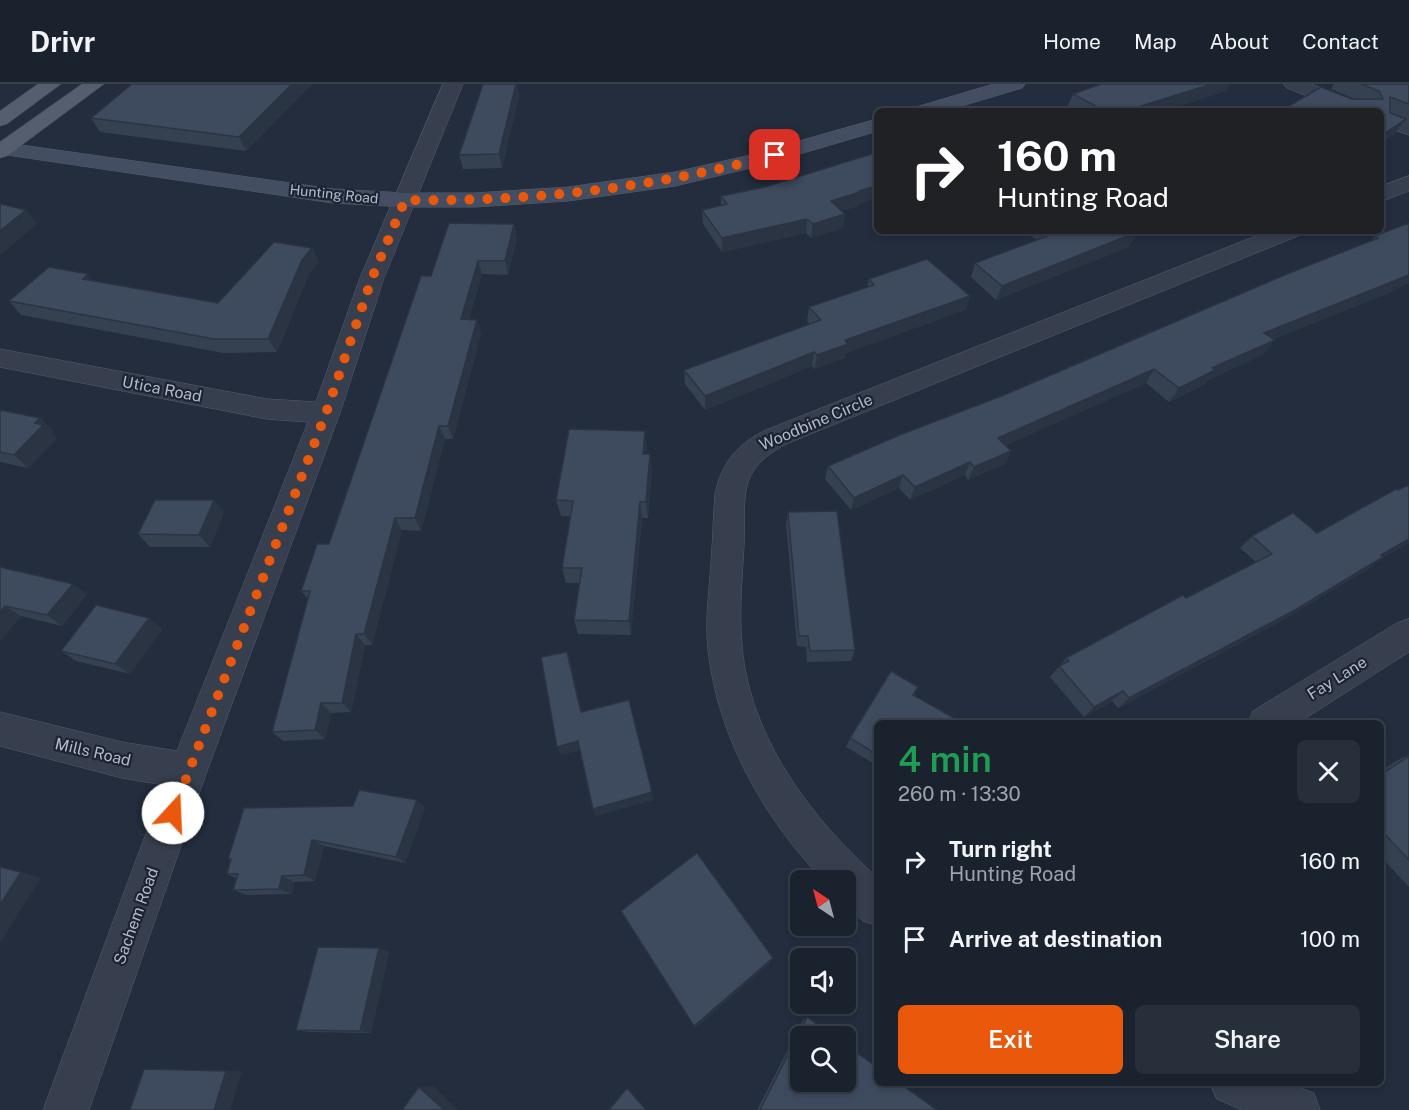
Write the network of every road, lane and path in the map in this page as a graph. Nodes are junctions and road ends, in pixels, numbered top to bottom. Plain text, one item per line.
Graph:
1 (51, 84) edge
2 (94, 84) edge
3 (453, 84) edge
4 (1015, 84) edge
5 (1294, 84) edge
6 (934, 108) edge
7 (1354, 108) edge
8 (1384, 119) edge
9 (0, 120) edge
10 (874, 126) edge
11 (1409, 129) edge
12 (2, 150) edge
13 (1409, 183) edge
14 (1384, 193) edge
15 (405, 200) junction
16 (1282, 234) edge
17 (0, 358) edge
18 (326, 413) junction
19 (1409, 634) edge
20 (1271, 720) edge
21 (0, 729) edge
22 (188, 771) junction
23 (874, 902) edge
24 (1240, 1086) edge
25 (66, 1110) edge
26 (1297, 1110) edge

1 - 9 main road
2 - 12 main road
3 - 15 street, Sachem Road
4 - 6 main road
5 - 7 street
8 - 11 street
10 - 15 main road, Hunting Road
12 - 15 main road, Hunting Road
13 - 14 street
15 - 18 street, Sachem Road
16 - 23 street, Woodbine Circle
17 - 18 street, Utica Road
18 - 22 street, Sachem Road
19 - 20 street, Fay Lane
21 - 22 street, Mills Road
22 - 25 street, Sachem Road
24 - 26 street

